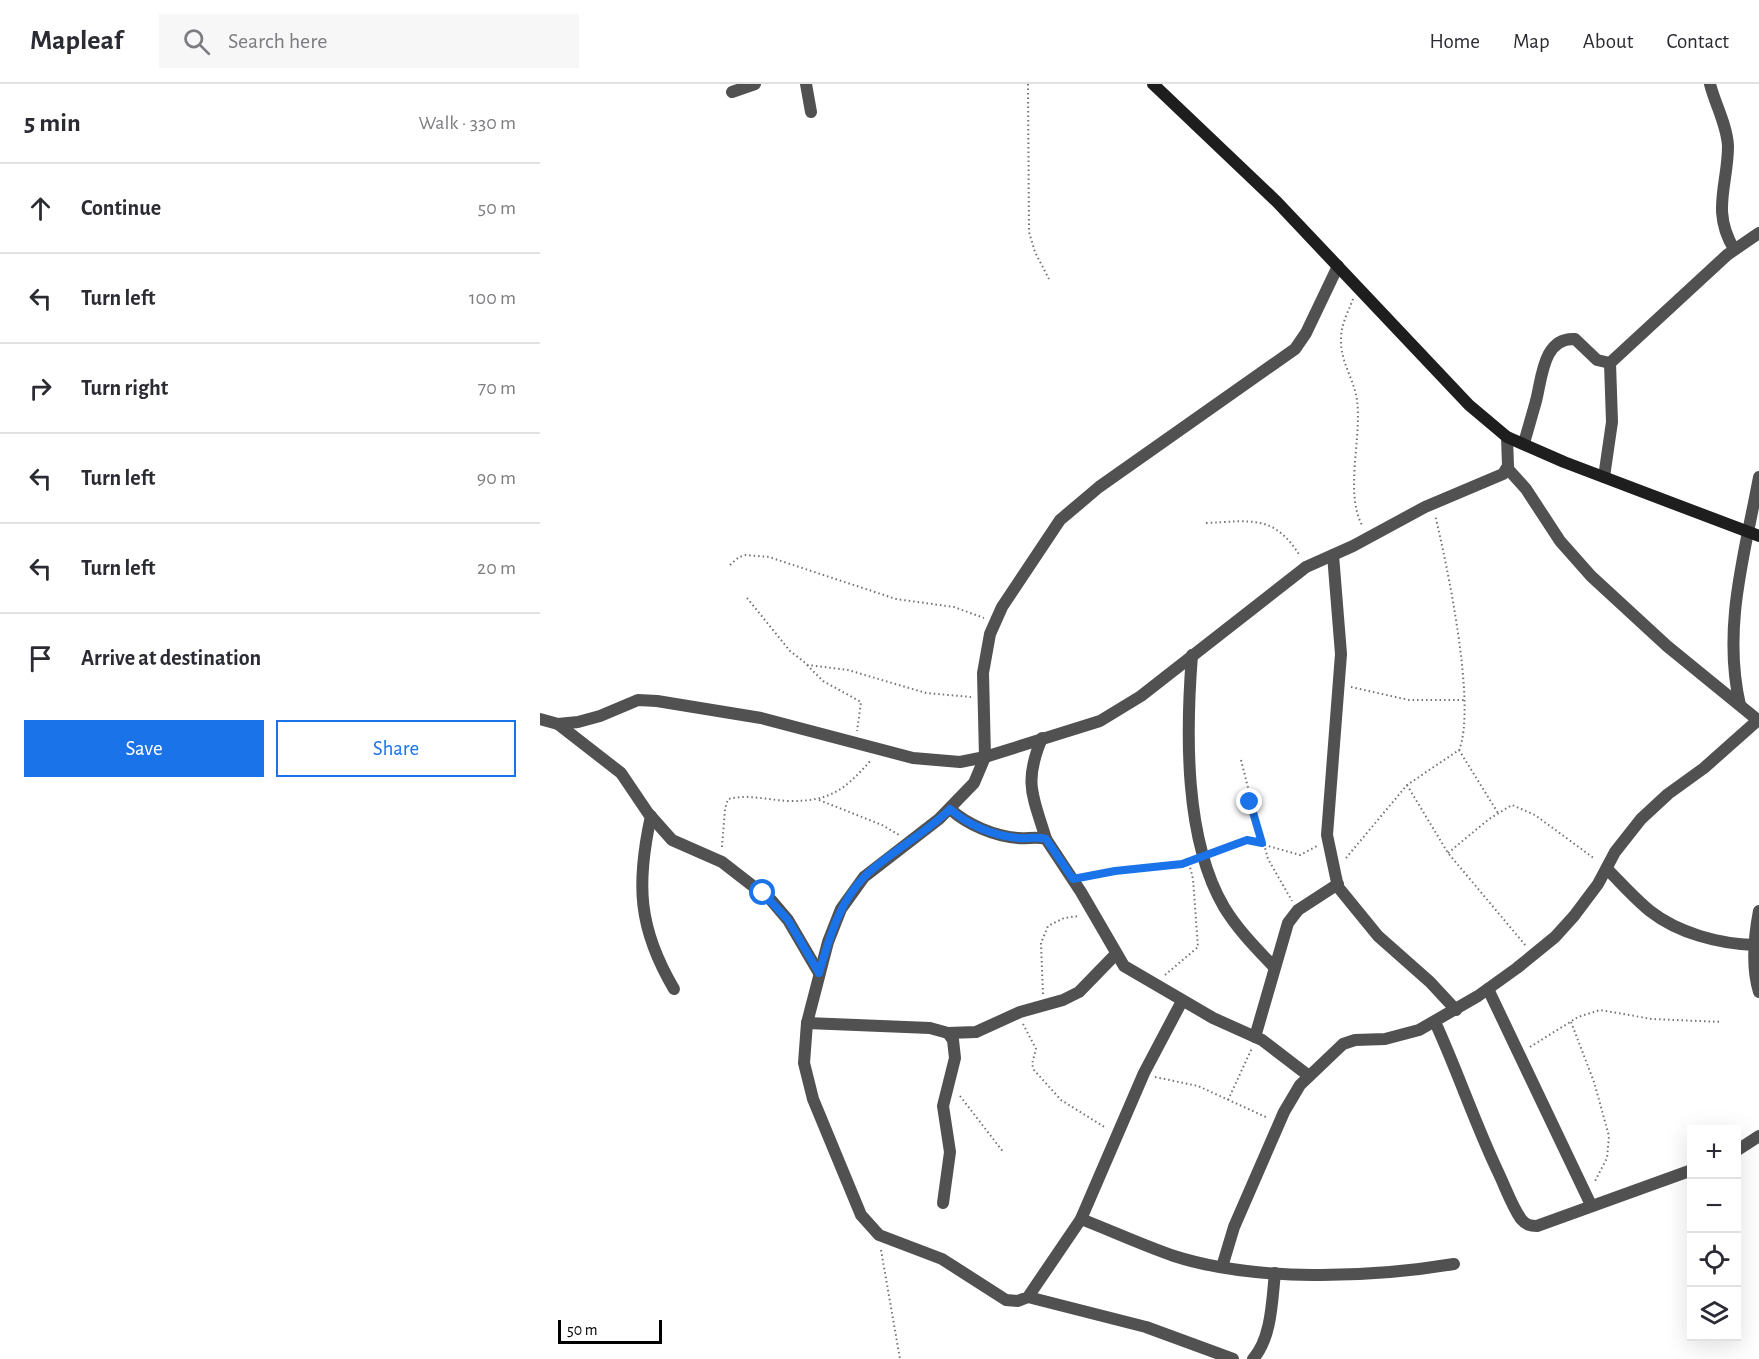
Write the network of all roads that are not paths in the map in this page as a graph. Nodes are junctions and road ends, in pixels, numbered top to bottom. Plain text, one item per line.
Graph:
1 (755, 84) edge
2 (806, 84) edge
3 (1153, 84) edge
4 (1710, 84) edge
5 (732, 92) dead end
6 (811, 112) dead end
7 (1759, 233) edge
8 (1734, 249) junction
9 (1338, 266) junction
10 (1610, 363) junction
11 (1507, 437) junction
12 (1524, 443) junction
13 (1508, 469) junction
14 (1604, 477) junction
15 (1759, 477) edge
16 (1746, 532) junction
17 (1759, 536) edge
18 (1333, 555) junction
19 (1192, 655) junction
20 (1740, 705) junction
21 (540, 719) edge
22 (1759, 721) edge
23 (558, 724) junction
24 (1042, 738) junction
25 (985, 757) junction
26 (950, 809) junction
27 (651, 816) junction
28 (1046, 839) junction
29 (1607, 869) junction
30 (1336, 878) junction
31 (1759, 911) edge
32 (1755, 945) junction
33 (1115, 955) junction
34 (1274, 967) junction
35 (819, 973) junction
36 (675, 989) dead end
37 (1488, 989) junction
38 (1759, 992) edge
39 (1182, 1001) junction
40 (1456, 1010) junction
41 (1435, 1022) junction
42 (807, 1023) junction
43 (948, 1033) junction
44 (1255, 1037) junction
45 (1309, 1076) junction
46 (1759, 1136) edge
47 (1741, 1147) edge
48 (1687, 1172) edge
49 (1589, 1201) junction
50 (943, 1203) dead end
51 (1081, 1218) junction
52 (1454, 1264) dead end
53 (1222, 1267) junction
54 (1275, 1273) junction
55 (1028, 1298) junction
56 (1233, 1359) edge
57 (1253, 1359) edge

1 - 5 street
2 - 6 street
3 - 9 street
4 - 8 street
7 - 8 street
8 - 10 street
9 - 11 street
9 - 25 street
10 - 12 street
10 - 14 street
11 - 12 street
11 - 13 street
12 - 14 street
13 - 18 street
13 - 20 street
14 - 16 street
15 - 16 street
16 - 17 street
16 - 20 street
18 - 19 street
18 - 30 street
19 - 24 street
19 - 34 street
20 - 22 street
21 - 23 street
22 - 29 street
23 - 25 street
23 - 27 street
24 - 25 street
24 - 28 street
25 - 26 street
26 - 28 street
26 - 35 street
27 - 35 street
27 - 36 street
28 - 33 street
29 - 32 street
29 - 37 street
30 - 34 street
30 - 40 street
31 - 32 street
32 - 38 street
33 - 39 street
33 - 43 street
34 - 44 street
35 - 42 street
37 - 40 street
37 - 49 street
39 - 44 street
39 - 51 street
40 - 41 street
41 - 45 street
41 - 49 street
42 - 43 street
42 - 55 street
43 - 50 street
44 - 45 street
45 - 53 street
46 - 47 street
48 - 49 street
51 - 53 street
51 - 55 street
52 - 54 street
53 - 54 street
54 - 57 street
55 - 56 street

